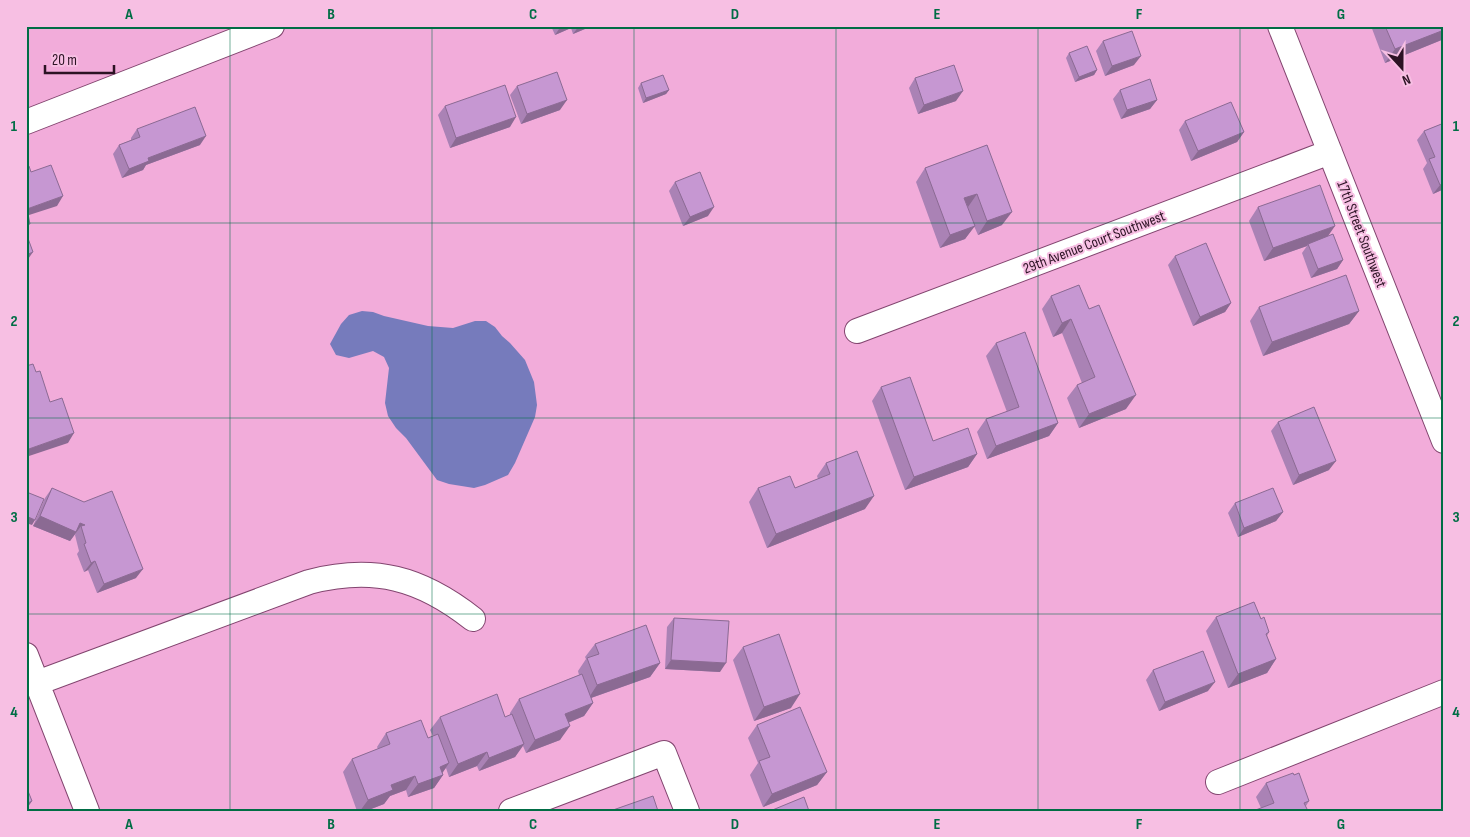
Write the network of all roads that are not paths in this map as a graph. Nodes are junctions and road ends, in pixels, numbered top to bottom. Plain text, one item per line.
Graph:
1 (272, 26) edge
2 (1280, 26) edge
3 (26, 122) edge
4 (1330, 152) junction
5 (857, 331) dead end
6 (1444, 441) edge
7 (473, 619) dead end
8 (26, 654) edge
9 (38, 683) junction
10 (1444, 692) edge
11 (1218, 782) dead end
12 (87, 811) edge
13 (511, 811) edge
14 (687, 811) edge

1 - 3 street
2 - 4 street, 17th Street Southwest
4 - 5 street, 29th Avenue Court Southwest
4 - 6 street, 17th Street Southwest
7 - 9 street
8 - 9 street
9 - 12 street
10 - 11 street
13 - 14 street

